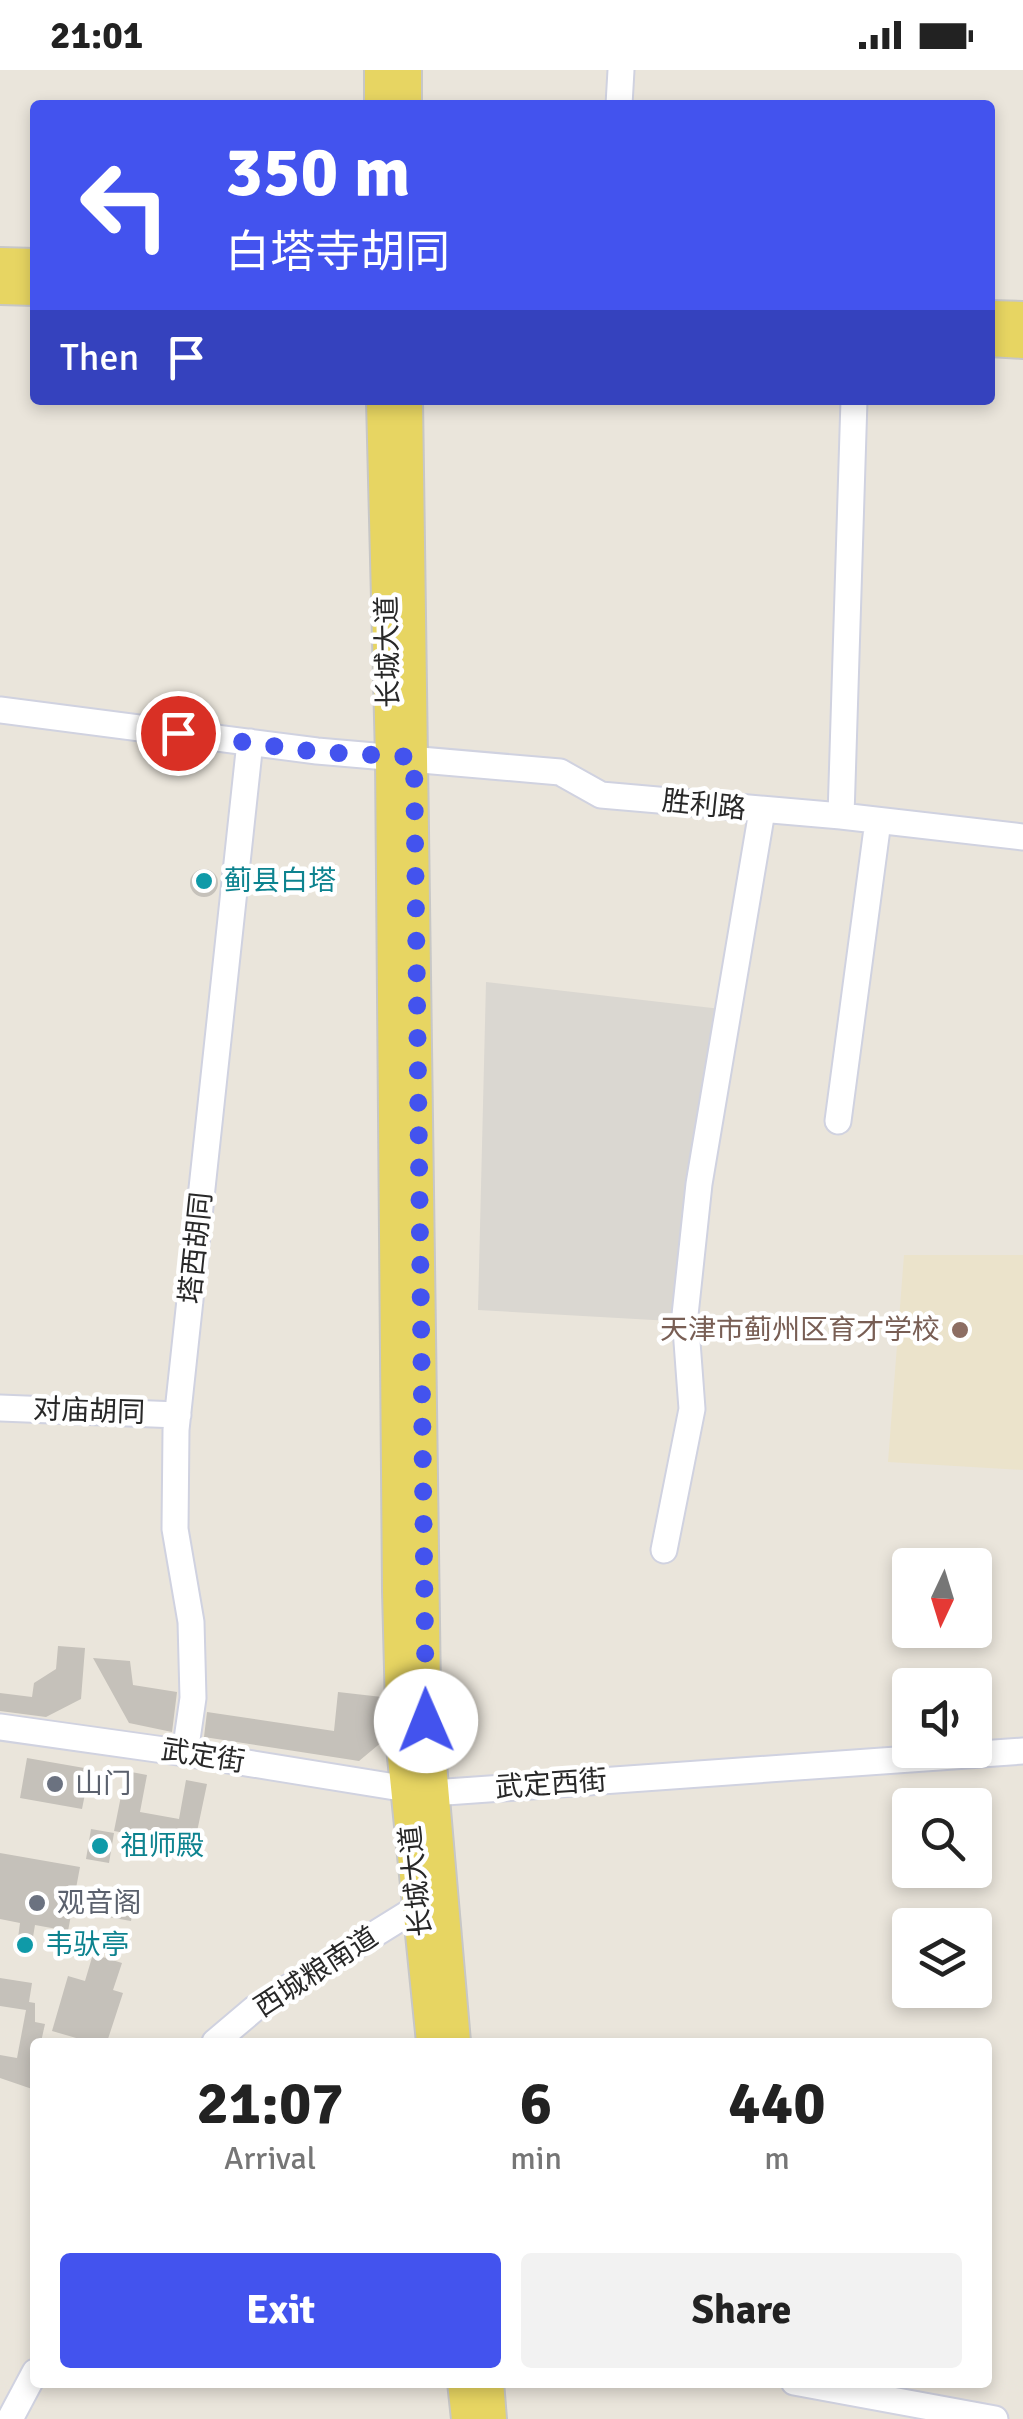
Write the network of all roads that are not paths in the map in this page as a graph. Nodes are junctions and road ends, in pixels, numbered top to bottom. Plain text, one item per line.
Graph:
1 (380, 70) edge
2 (406, 70) edge
3 (621, 70) edge
4 (380, 100) edge
5 (406, 100) edge
6 (619, 100) edge
7 (0, 263) edge
8 (30, 264) edge
9 (0, 289) edge
10 (30, 290) edge
11 (995, 316) edge
12 (1023, 318) edge
13 (995, 341) edge
14 (1023, 342) edge
15 (382, 405) edge
16 (407, 405) edge
17 (854, 405) edge
18 (0, 710) edge
19 (250, 742) junction
20 (402, 757) junction
21 (762, 811) junction
22 (840, 816) junction
23 (878, 822) junction
24 (1023, 837) edge
25 (838, 1121) dead end
26 (0, 1408) edge
27 (178, 1415) junction
28 (664, 1550) dead end
29 (0, 1727) edge
30 (1023, 1740) edge
31 (992, 1742) edge
32 (892, 1748) edge
33 (1023, 1751) edge
34 (185, 1752) junction
35 (423, 1787) junction
36 (420, 1906) junction
37 (221, 2038) edge
38 (432, 2038) edge
39 (454, 2038) edge
40 (30, 2381) edge
41 (463, 2388) edge
42 (489, 2388) edge
43 (827, 2388) edge
44 (10, 2419) edge
45 (466, 2419) edge
46 (492, 2419) edge
47 (995, 2419) edge

1 - 4 main road
2 - 5 main road
3 - 6 street
7 - 8 main road
9 - 10 main road
11 - 12 main road
13 - 14 main road
15 - 20 main road, 长城大道
16 - 20 main road, 长城大道
17 - 22 street
18 - 19 street, 胜利路
19 - 20 street, 胜利路
19 - 27 street, 塔西胡同
20 - 21 street, 胜利路
20 - 35 main road, 长城大道
21 - 22 street, 胜利路
21 - 28 street
22 - 23 street, 胜利路
23 - 24 street, 胜利路
23 - 25 street
26 - 27 street, 对庙胡同
27 - 34 street, 塔西胡同
29 - 34 street, 武定街
30 - 31 street
32 - 35 street, 武定西街
33 - 35 street, 武定西街
34 - 35 street, 武定街
35 - 36 main road, 长城大道
35 - 39 main road, 长城大道
36 - 37 street, 西城粮南道
36 - 38 main road, 长城大道
40 - 44 street
41 - 45 main road
42 - 46 main road
43 - 47 street

